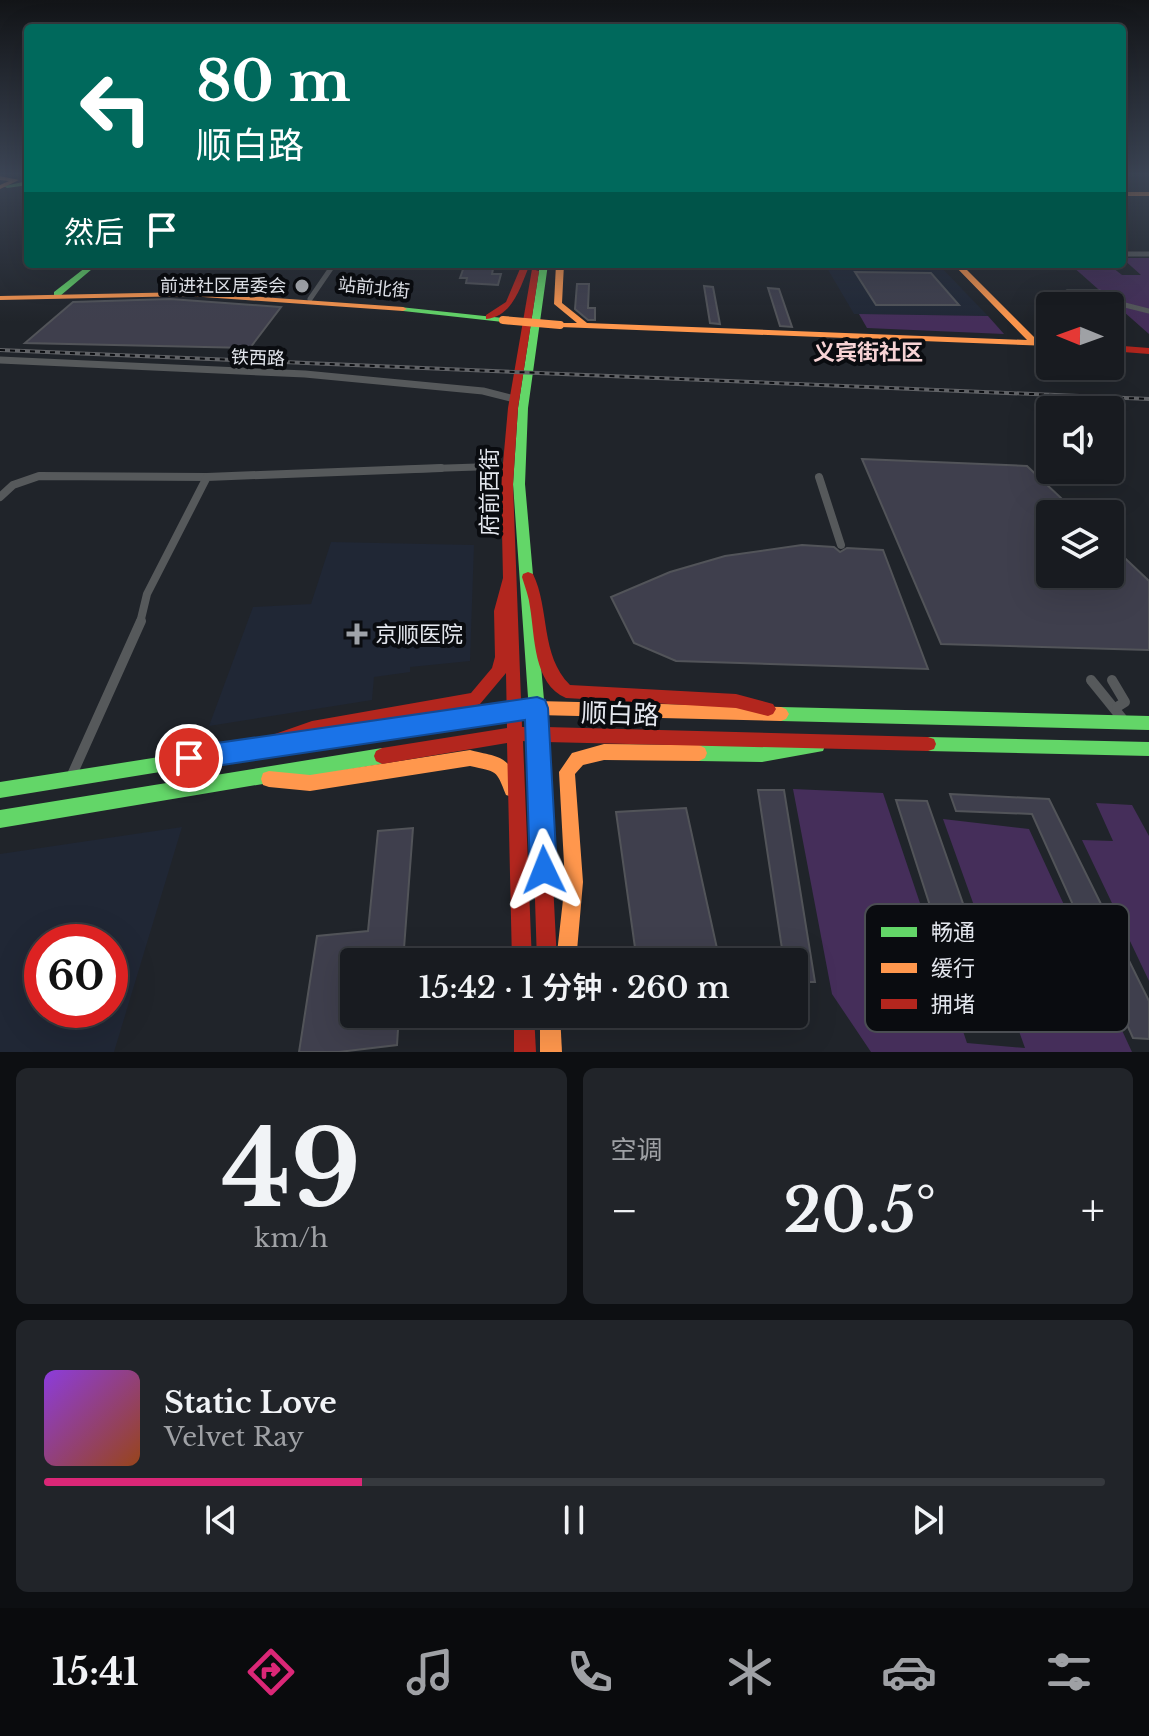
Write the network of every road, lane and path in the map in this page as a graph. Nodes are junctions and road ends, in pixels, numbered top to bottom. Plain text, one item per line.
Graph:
1 (1126, 254) edge
2 (1149, 254) edge
3 (89, 268) edge
4 (96, 268) edge
5 (331, 268) edge
6 (524, 268) edge
7 (535, 268) edge
8 (543, 268) edge
9 (560, 268) edge
10 (959, 268) edge
11 (60, 294) junction
12 (0, 298) edge
13 (310, 299) junction
14 (1124, 304) edge
15 (1149, 311) edge
16 (483, 318) junction
17 (597, 326) junction
18 (1026, 341) junction
19 (1036, 342) edge
20 (1124, 349) edge
21 (1149, 351) edge
22 (0, 360) edge
23 (514, 399) junction
24 (507, 466) junction
25 (207, 477) junction
26 (819, 477) dead end
27 (0, 497) edge
28 (841, 545) dead end
29 (527, 576) junction
30 (510, 578) junction
31 (1091, 680) dead end
32 (1112, 680) dead end
33 (1117, 707) junction
34 (783, 713) junction
35 (537, 721) junction
36 (514, 722) junction
37 (1125, 722) junction
38 (1149, 723) edge
39 (841, 741) junction
40 (269, 745) junction
41 (1149, 749) edge
42 (258, 776) junction
43 (70, 778) junction
44 (0, 790) edge
45 (0, 819) edge
46 (519, 833) junction
47 (522, 948) edge
48 (546, 948) edge
49 (567, 948) edge
50 (524, 1028) edge
51 (551, 1028) edge
52 (556, 1028) edge
53 (525, 1052) edge
54 (552, 1052) edge

1 - 2 street
3 - 11 main road
4 - 11 main road
5 - 13 street
6 - 16 main road
7 - 23 main road, 府前西街
8 - 29 main road, 府前西街
9 - 17 main road
10 - 18 main road
11 - 12 main road, 站前北街
11 - 13 main road, 站前北街
13 - 16 main road, 站前北街
14 - 15 street
16 - 17 main road, 站前北街, bridge
17 - 18 main road
18 - 19 main road
20 - 21 main road
22 - 23 street, 铁西路
23 - 24 main road, 府前西街
24 - 25 street
24 - 30 main road, 府前西街
25 - 27 street
25 - 43 street
26 - 28 street
29 - 34 main road
29 - 35 main road, 府前西街
30 - 36 main road, 府前西街
30 - 40 main road
31 - 33 street
32 - 33 street
33 - 37 street
34 - 35 main road, 顺白路
34 - 37 main road, 顺白路
35 - 36 main road, 顺白路
35 - 36 main road, 顺白路
35 - 39 main road, 顺白路
35 - 48 main road, 府前西街
36 - 40 main road, 顺白路
36 - 42 main road, 顺白路
36 - 46 main road, 府前西街
37 - 38 main road, 顺白路
39 - 41 main road, 顺白路
39 - 49 main road
40 - 43 main road, 顺白路
42 - 45 main road, 顺白路
42 - 46 main road
43 - 44 main road, 顺白路
46 - 47 main road
50 - 53 main road
51 - 54 main road
52 - 54 main road

